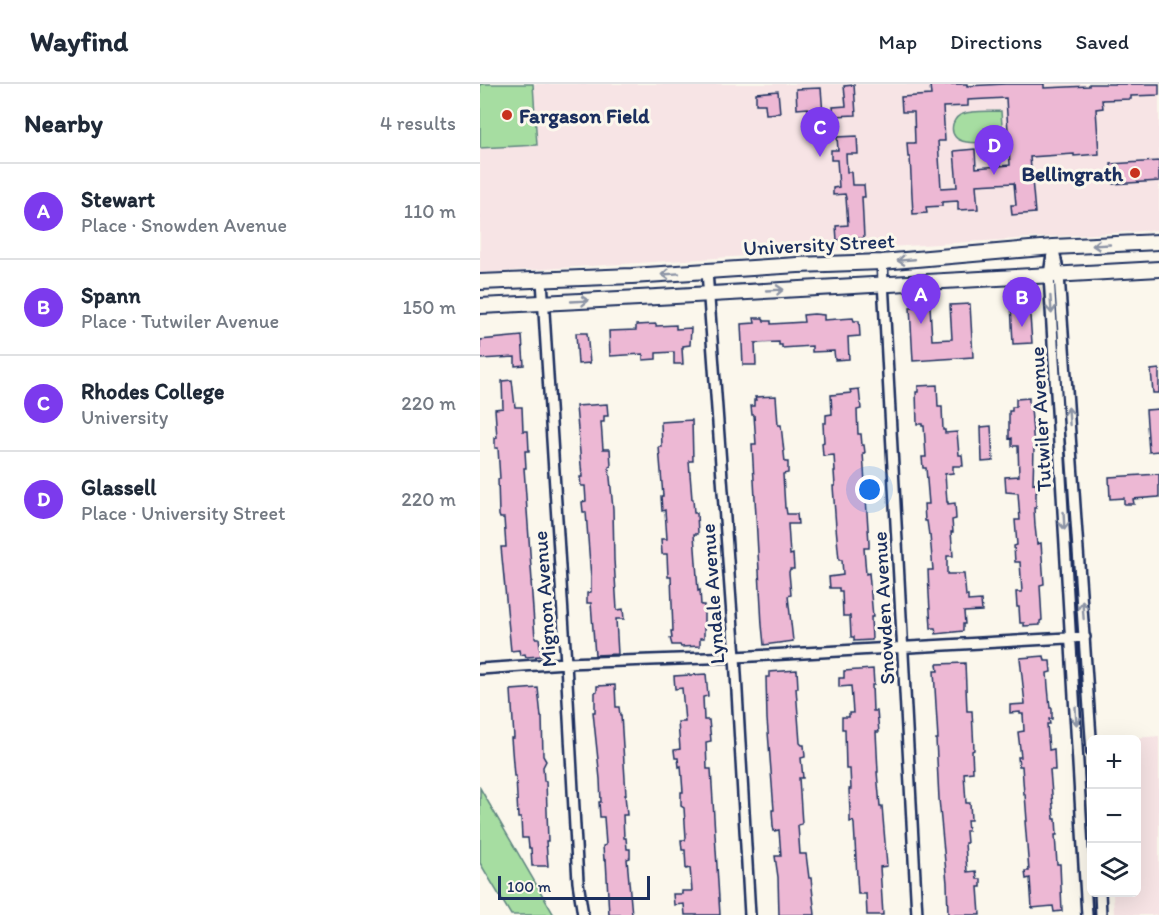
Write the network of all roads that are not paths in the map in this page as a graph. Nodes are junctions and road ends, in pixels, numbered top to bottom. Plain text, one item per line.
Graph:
1 (1159, 242) edge
2 (1053, 247) junction
3 (882, 262) junction
4 (1159, 269) edge
5 (707, 271) junction
6 (1054, 275) junction
7 (542, 280) junction
8 (480, 282) edge
9 (883, 285) junction
10 (709, 294) junction
11 (543, 303) junction
12 (480, 306) edge
13 (1060, 459) junction
14 (1072, 459) junction
15 (1078, 546) junction
16 (1066, 547) junction
17 (1085, 637) junction
18 (1071, 638) junction
19 (903, 647) junction
20 (735, 657) junction
21 (566, 663) junction
22 (480, 669) edge
23 (1091, 735) edge
24 (1087, 821) edge
25 (1087, 843) edge
26 (1100, 897) edge
27 (583, 915) edge
28 (750, 915) edge
29 (917, 915) edge
30 (1087, 915) edge
31 (1101, 915) edge

1 -> 2 main road, University Street
2 -> 3 main road, University Street
2 - 6 street, Tutwiler Avenue
3 - 5 main road, University Street
3 - 9 street, Snowden Avenue
4 - 6 main road, University Street
5 -> 7 main road, University Street
5 - 10 street, Lyndale Avenue
6 - 9 main road, University Street
6 -> 13 street, Tutwiler Avenue
14 -> 6 street, Tutwiler Avenue
7 - 8 main road, University Street
7 - 11 street, Mignon Avenue
10 -> 9 main road, University Street
9 - 19 street, Snowden Avenue
11 -> 10 main road, University Street
10 - 20 street, Lyndale Avenue
11 - 12 main road, University Street
11 - 21 street, Mignon Avenue
13 - 14 street
13 -> 16 street, Tutwiler Avenue
14 - 15 street, Tutwiler Avenue
15 - 16 street
17 -> 15 street, Tutwiler Avenue
16 - 18 street, Tutwiler Avenue
17 - 18 street
17 - 23 street, Tutwiler Avenue
18 - 19 street
18 -> 24 street, Tutwiler Avenue
19 - 20 street
19 - 29 street, Snowden Avenue
20 - 21 street
20 - 28 street, Lyndale Avenue
21 - 22 street
21 - 27 street, Mignon Avenue
25 - 30 street, Tutwiler Avenue
26 - 31 street

